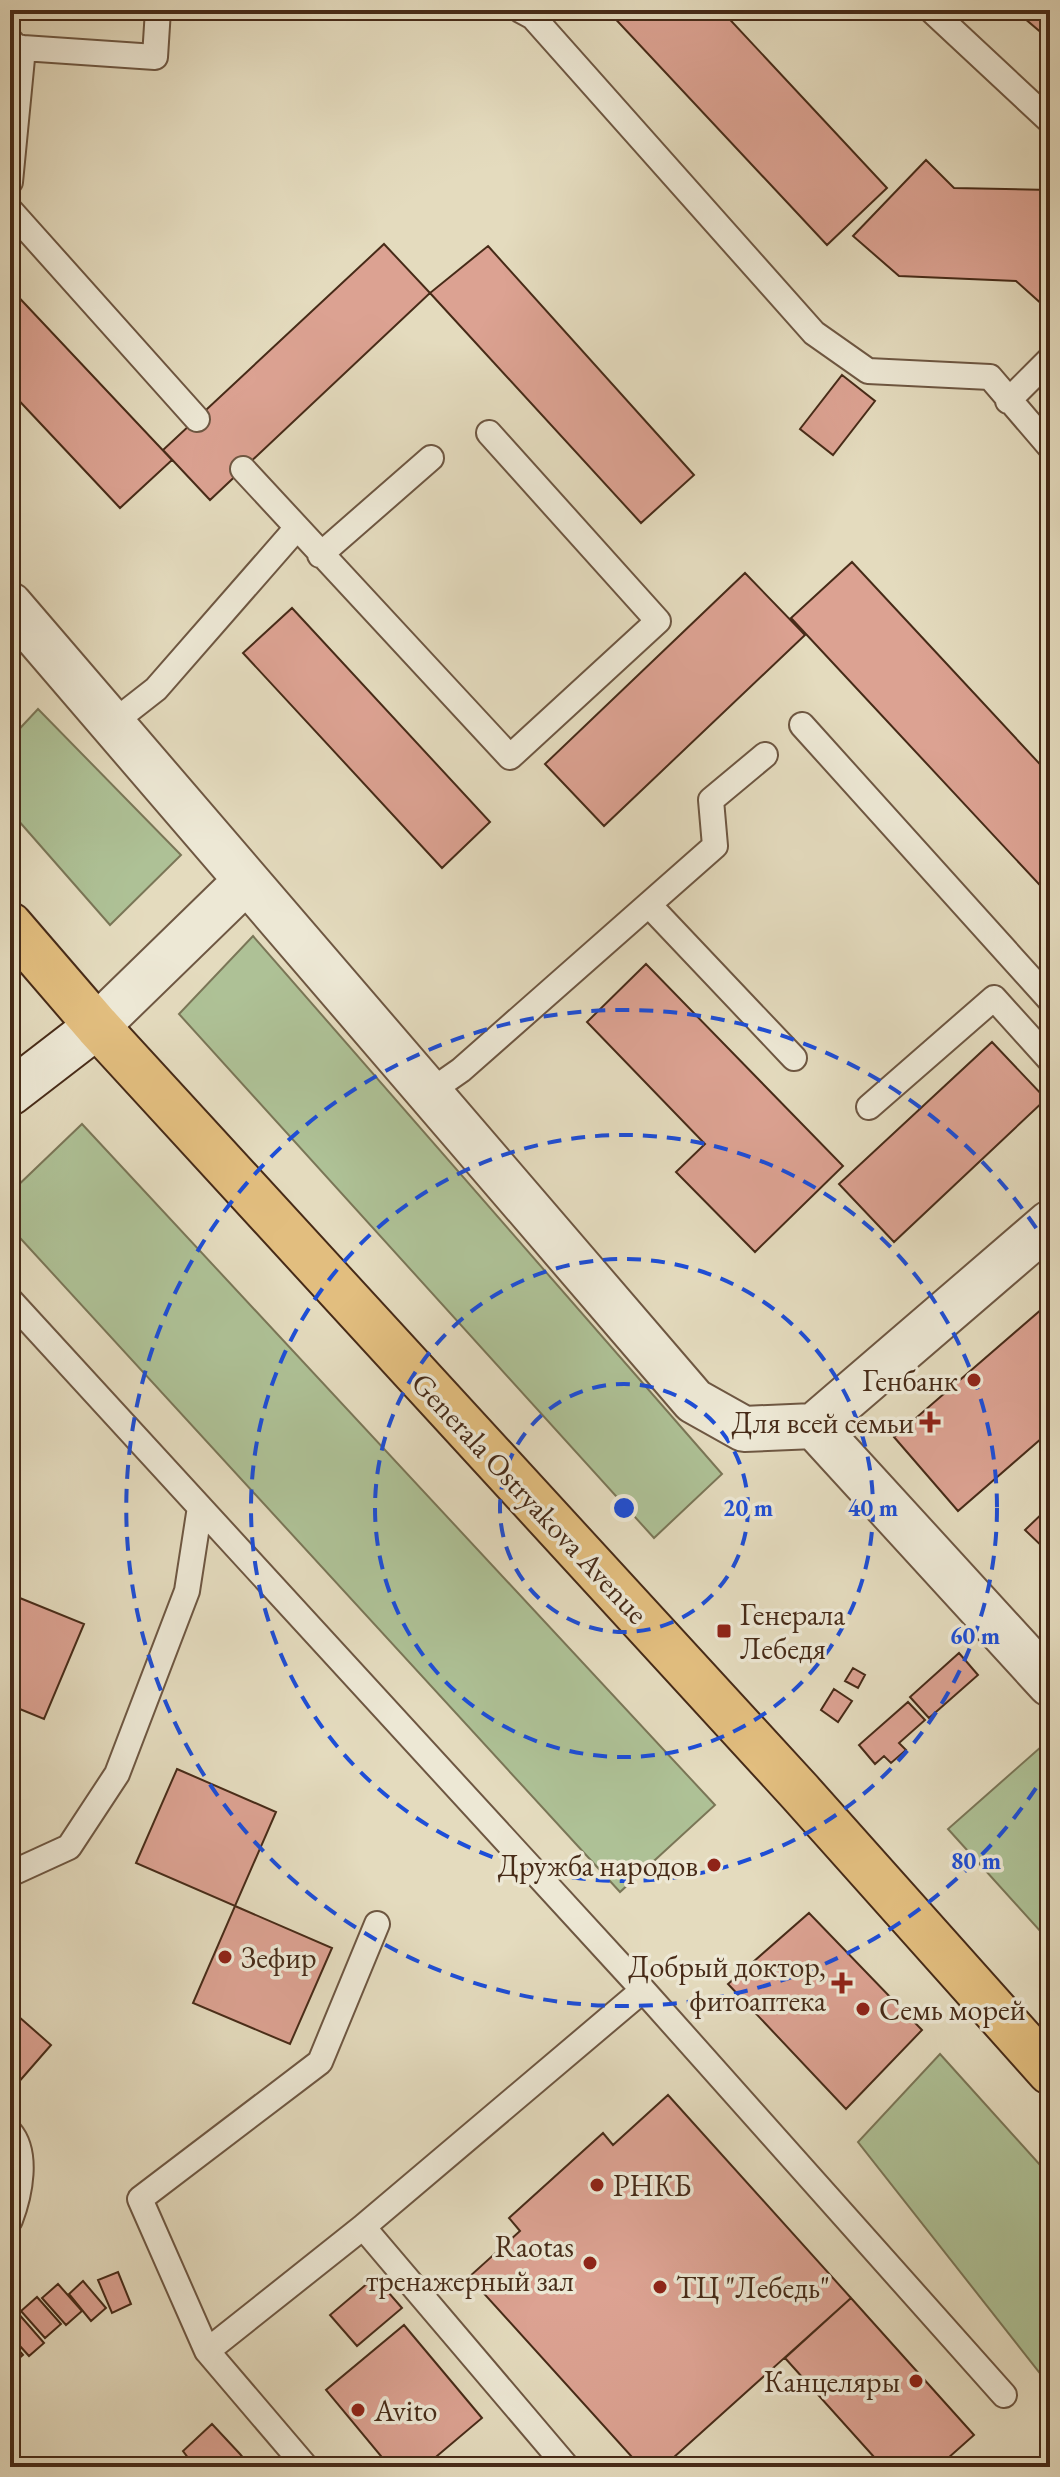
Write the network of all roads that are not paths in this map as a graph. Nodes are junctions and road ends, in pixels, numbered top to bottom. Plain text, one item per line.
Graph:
1 (158, 10) edge
2 (520, 10) edge
3 (931, 10) edge
4 (16, 44) edge
5 (1050, 121) edge
6 (10, 182) edge
7 (10, 210) edge
8 (1050, 359) edge
9 (1008, 401) junction
10 (197, 419) dead end
11 (489, 433) dead end
12 (1050, 447) edge
13 (431, 458) dead end
14 (243, 469) dead end
15 (295, 530) junction
16 (320, 555) junction
17 (10, 605) edge
18 (110, 725) junction
19 (802, 725) dead end
20 (765, 755) dead end
21 (245, 882) junction
22 (649, 905) junction
23 (10, 925) edge
24 (1050, 1000) edge
25 (97, 1026) junction
26 (794, 1058) dead end
27 (1050, 1060) edge
28 (431, 1091) junction
29 (10, 1093) edge
30 (869, 1107) dead end
31 (1050, 1223) edge
32 (10, 1300) edge
33 (814, 1426) junction
34 (200, 1507) junction
35 (1050, 1684) edge
36 (10, 1874) edge
37 (377, 1924) dead end
38 (643, 1990) junction
39 (1050, 2072) edge
40 (10, 2132) edge
41 (10, 2220) edge
42 (363, 2227) junction
43 (207, 2351) junction
44 (1004, 2395) dead end
45 (306, 2467) edge
46 (567, 2467) edge

1 - 4 lane
2 - 9 lane
3 - 5 lane
4 - 6 lane
7 - 10 lane
8 - 9 lane
9 - 12 lane
11 - 16 lane
13 - 16 lane
14 - 15 lane
15 - 16 lane
15 - 18 lane
17 - 18 street
18 - 21 street
19 - 24 lane
20 - 22 lane
21 - 25 street
21 - 28 street
22 - 26 lane
22 - 28 lane
23 - 25 main road, Generala Ostryakova Avenue
25 - 29 street
25 - 39 main road, Generala Ostryakova Avenue
27 - 30 lane
28 - 33 street
31 - 33 street
32 - 34 lane
33 - 35 street
34 - 36 lane
34 - 38 lane
37 - 43 lane
38 - 42 lane
38 - 44 lane
40 - 41 lane
42 - 43 lane
42 - 46 lane
43 - 45 lane

